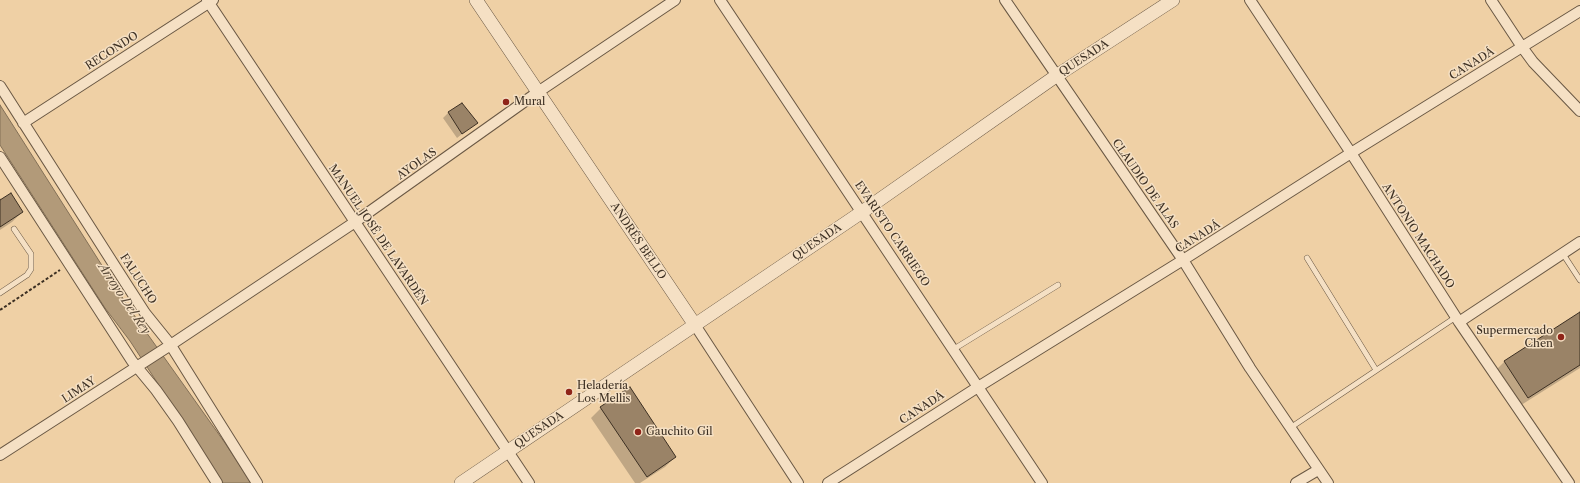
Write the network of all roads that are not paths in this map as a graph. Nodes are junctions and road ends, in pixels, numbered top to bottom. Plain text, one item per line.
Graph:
1 (476, 0) edge
2 (675, 0) edge
3 (720, 0) edge
4 (1005, 0) edge
5 (1172, 0) edge
6 (1250, 0) edge
7 (1491, 0) edge
8 (210, 1) edge
9 (1580, 11) edge
10 (1522, 48) junction
11 (1056, 76) junction
12 (0, 86) edge
13 (538, 92) junction
14 (1580, 111) edge
15 (23, 123) junction
16 (1351, 153) junction
17 (0, 157) edge
18 (862, 212) junction
19 (355, 222) junction
20 (14, 228) dead end
21 (1580, 242) edge
22 (1563, 254) junction
23 (1307, 258) dead end
24 (1183, 260) junction
25 (1580, 280) edge
26 (1058, 285) dead end
27 (0, 293) edge
28 (1458, 320) junction
29 (696, 325) junction
30 (168, 346) junction
31 (954, 349) junction
32 (138, 365) junction
33 (1376, 370) junction
34 (978, 387) junction
35 (1290, 428) junction
36 (507, 452) junction
37 (0, 455) edge
38 (1318, 470) junction
39 (213, 482) edge
40 (257, 483) edge
41 (461, 483) edge
42 (529, 483) edge
43 (798, 483) edge
44 (828, 483) edge
45 (1042, 483) edge
46 (1296, 483) edge
47 (1328, 483) edge
48 (1569, 483) edge

1 - 13 street, ANDRÉS BELLO
2 - 13 street, AYOLAS
3 - 18 street, EVARISTO CARRIEGO
4 - 11 street, CLAUDIO DE ALAS
5 - 11 street, QUESADA
6 - 16 street, ANTONIO MACHADO
7 - 10 street
8 - 15 street, RECONDO
8 - 19 street, MANUEL JOSÉ DE LAVARDÉN
9 - 10 street, CANADÁ
10 - 14 street
10 - 16 street, CANADÁ
11 - 18 street, QUESADA
11 - 24 street, CLAUDIO DE ALAS
12 - 15 street, FALUCHO
13 - 19 street, AYOLAS
13 - 29 street, ANDRÉS BELLO
15 - 30 street, FALUCHO
16 - 24 street, CANADÁ
16 - 28 street, ANTONIO MACHADO
17 - 32 street
18 - 29 street, QUESADA
18 - 31 street, EVARISTO CARRIEGO
19 - 30 street, AYOLAS
19 - 36 street, MANUEL JOSÉ DE LAVARDÉN
20 - 27 lane
21 - 22 street
22 - 25 lane
22 - 28 street
23 - 33 lane
24 - 34 street, CANADÁ
24 - 35 street, CLAUDIO DE ALAS
26 - 31 lane
28 - 33 lane
28 - 48 street, ANTONIO MACHADO
29 - 36 street, QUESADA
29 - 43 street, ANDRÉS BELLO
30 - 32 street, LIMAY
30 - 40 street, FALUCHO
31 - 34 street, EVARISTO CARRIEGO
32 - 37 street, LIMAY
32 - 39 street
33 - 35 lane
34 - 44 street, CANADÁ
34 - 45 street, EVARISTO CARRIEGO
35 - 38 street, CLAUDIO DE ALAS
36 - 41 street, QUESADA
36 - 42 street, MANUEL JOSÉ DE LAVARDÉN
38 - 46 street
38 - 47 street, CLAUDIO DE ALAS

